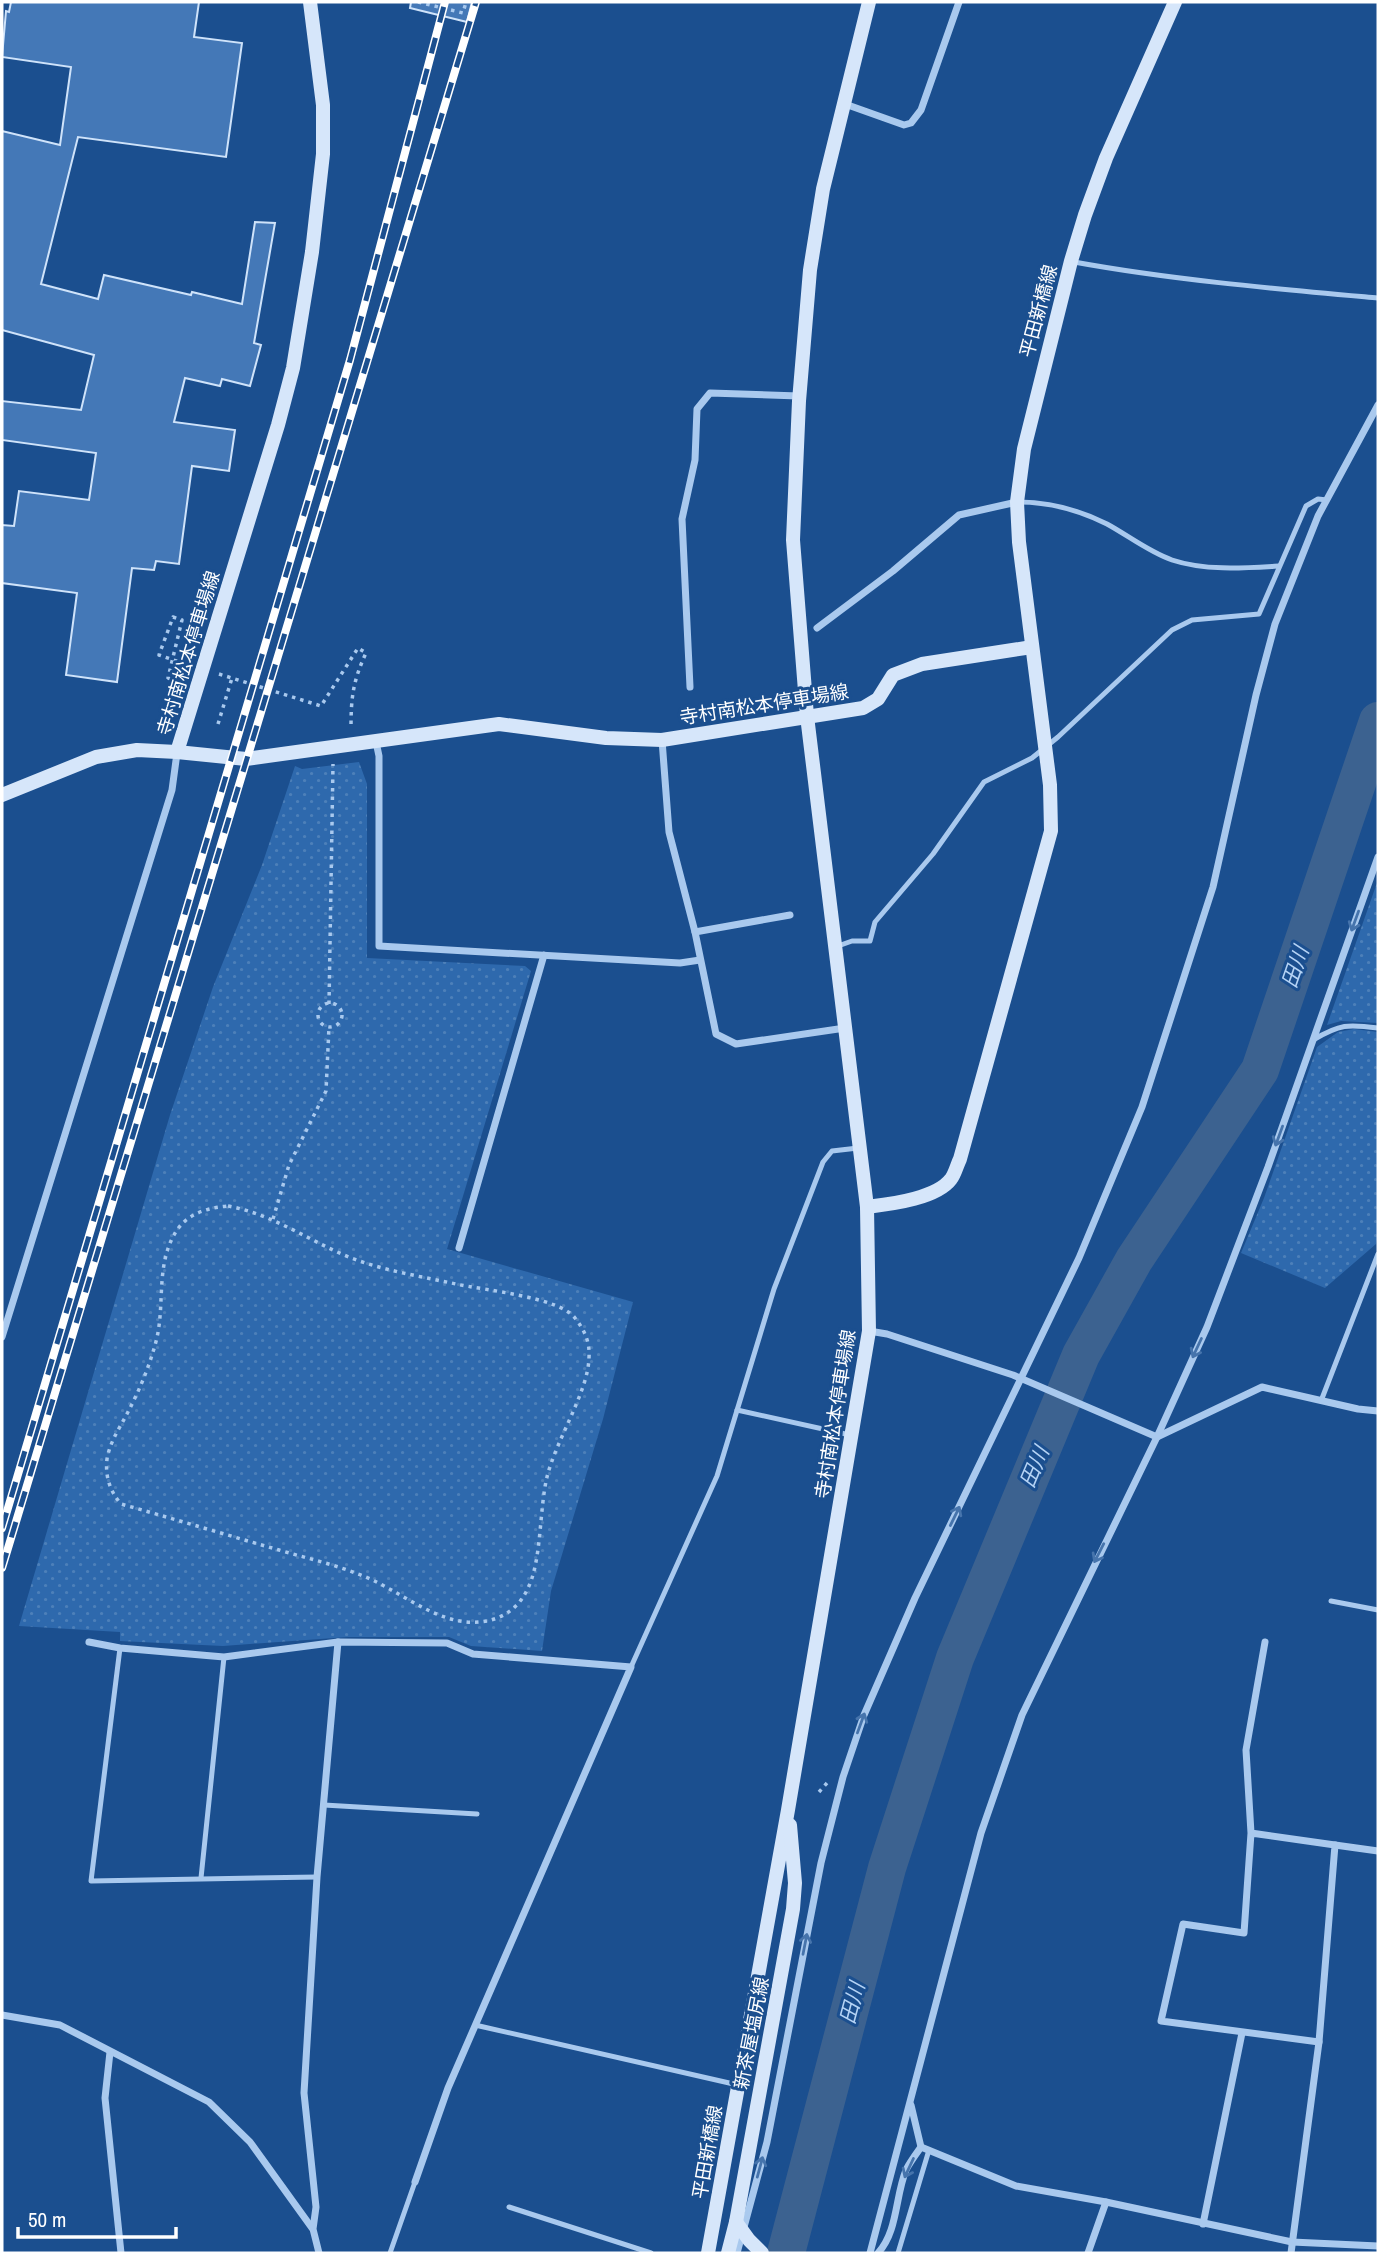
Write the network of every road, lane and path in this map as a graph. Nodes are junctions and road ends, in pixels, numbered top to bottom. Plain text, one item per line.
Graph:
1 (310, 2) edge
2 (418, 2) edge
3 (466, 2) edge
4 (869, 2) edge
5 (960, 2) edge
6 (1175, 2) edge
7 (845, 103) junction
8 (1071, 261) junction
9 (1378, 298) edge
10 (799, 396) junction
11 (1378, 405) edge
12 (1327, 500) junction
13 (1017, 502) junction
14 (1279, 566) junction
15 (817, 628) dead end
16 (1032, 647) junction
17 (195, 667) dead end
18 (208, 671) dead end
19 (232, 678) junction
20 (178, 682) dead end
21 (690, 687) dead end
22 (807, 716) junction
23 (218, 724) dead end
24 (351, 733) dead end
25 (662, 740) junction
26 (376, 742) junction
27 (1045, 747) junction
28 (177, 752) junction
29 (333, 762) dead end
30 (2, 795) edge
31 (1378, 857) edge
32 (789, 915) dead end
33 (695, 932) junction
34 (835, 946) junction
35 (544, 956) junction
36 (700, 960) junction
37 (329, 1003) junction
38 (329, 1027) junction
39 (845, 1028) junction
40 (1378, 1028) edge
41 (1313, 1040) junction
42 (859, 1147) junction
43 (867, 1207) junction
44 (273, 1219) junction
45 (459, 1248) dead end
46 (1378, 1254) edge
47 (4, 1324) edge
48 (869, 1331) junction
49 (2, 1337) edge
50 (1025, 1382) junction
51 (1321, 1401) junction
52 (737, 1410) junction
53 (1378, 1411) edge
54 (852, 1436) junction
55 (1154, 1436) junction
56 (1331, 1601) dead end
57 (1378, 1610) edge
58 (89, 1642) dead end
59 (338, 1642) junction
60 (1265, 1642) dead end
61 (120, 1648) junction
62 (224, 1657) junction
63 (631, 1667) junction
64 (324, 1805) junction
65 (788, 1810) junction
66 (477, 1814) dead end
67 (1251, 1833) junction
68 (1335, 1845) junction
69 (1378, 1851) edge
70 (317, 1877) junction
71 (201, 1878) junction
72 (2, 2015) edge
73 (475, 2025) junction
74 (1242, 2033) junction
75 (1319, 2042) junction
76 (110, 2052) junction
77 (739, 2085) junction
78 (911, 2105) junction
79 (921, 2147) junction
80 (929, 2150) junction
81 (415, 2182) joint
82 (1106, 2202) junction
83 (509, 2207) dead end
84 (1203, 2224) junction
85 (313, 2229) junction
86 (742, 2232) junction
87 (1292, 2242) junction
88 (1378, 2246) edge
89 (121, 2253) edge
90 (318, 2253) edge
91 (390, 2253) edge
92 (651, 2253) edge
93 (708, 2253) edge
94 (728, 2253) edge
95 (737, 2253) edge
96 (762, 2253) edge
97 (870, 2253) edge
98 (878, 2253) edge
99 (898, 2253) edge
100 (1088, 2253) edge
101 (1291, 2253) edge

1 - 28 main road, 寺村南松本停車場線
2 - 3 path
4 - 7 main road, 寺村南松本停車場線
5 - 7 street
6 - 8 main road, 平田新橋線
7 - 10 main road, 寺村南松本停車場線
8 - 9 lane
8 - 13 main road, 平田新橋線
10 - 21 street
10 - 22 main road, 寺村南松本停車場線
11 - 12 street
12 - 14 lane
12 - 50 street
13 - 14 lane
13 - 15 street
13 - 16 main road, 平田新橋線
14 - 27 lane
16 - 22 main road, 寺村南松本停車場線
16 - 27 main road
17 - 20 path
18 - 19 path
19 - 23 path
19 - 24 path
22 - 25 main road, 寺村南松本停車場線
22 - 34 main road, 寺村南松本停車場線
25 - 26 main road, 寺村南松本停車場線
25 - 33 street
26 - 28 main road, 寺村南松本停車場線
26 - 35 street
27 - 34 lane
27 - 43 main road
28 - 30 main road
28 - 47 street
29 - 37 path
31 -> 41 street
32 - 33 street
33 - 36 street
34 - 39 main road, 寺村南松本停車場線
35 - 36 street
35 - 45 street
36 - 39 street
37 - 38 path
37 - 38 path
38 - 44 path
39 - 42 main road, 寺村南松本停車場線
40 - 41 lane
41 -> 55 street
42 - 43 main road, 寺村南松本停車場線
42 - 52 lane
43 - 48 main road, 寺村南松本停車場線
44 - 44 path
46 - 51 lane
47 - 49 street
48 - 50 street
48 - 54 main road, 寺村南松本停車場線
50 - 55 street
86 -> 50 street
51 - 53 street
51 - 55 street
52 - 54 lane
52 - 63 lane
54 - 65 main road, 寺村南松本停車場線
55 -> 78 street
56 - 57 lane
58 - 61 street
59 - 62 street
59 - 63 street
59 - 64 street
60 - 67 street
61 - 62 street
61 - 71 lane
62 - 71 lane
63 - 73 street
64 - 66 lane
64 - 70 street
65 - 77 main road, 平田新橋線
65 - 86 main road, 新茶屋塩尻線
67 - 68 street
67 - 74 street
68 - 69 street
68 - 75 street
70 - 71 lane
70 - 85 street
72 - 76 street
73 - 77 lane
73 - 81 street
74 - 75 street
74 - 84 street
75 - 87 street
76 - 85 street
76 - 89 street
77 - 93 main road, 平田新橋線
78 - 79 street
78 - 97 street
79 - 80 street
79 -> 98 street
80 - 82 street
80 - 99 lane
81 - 91 lane
82 - 84 street
82 - 100 street
83 - 92 lane
84 - 87 street
85 - 90 street
86 - 94 main road, 新茶屋塩尻線
86 - 95 street
86 - 96 main road
87 - 88 street
87 - 101 street

